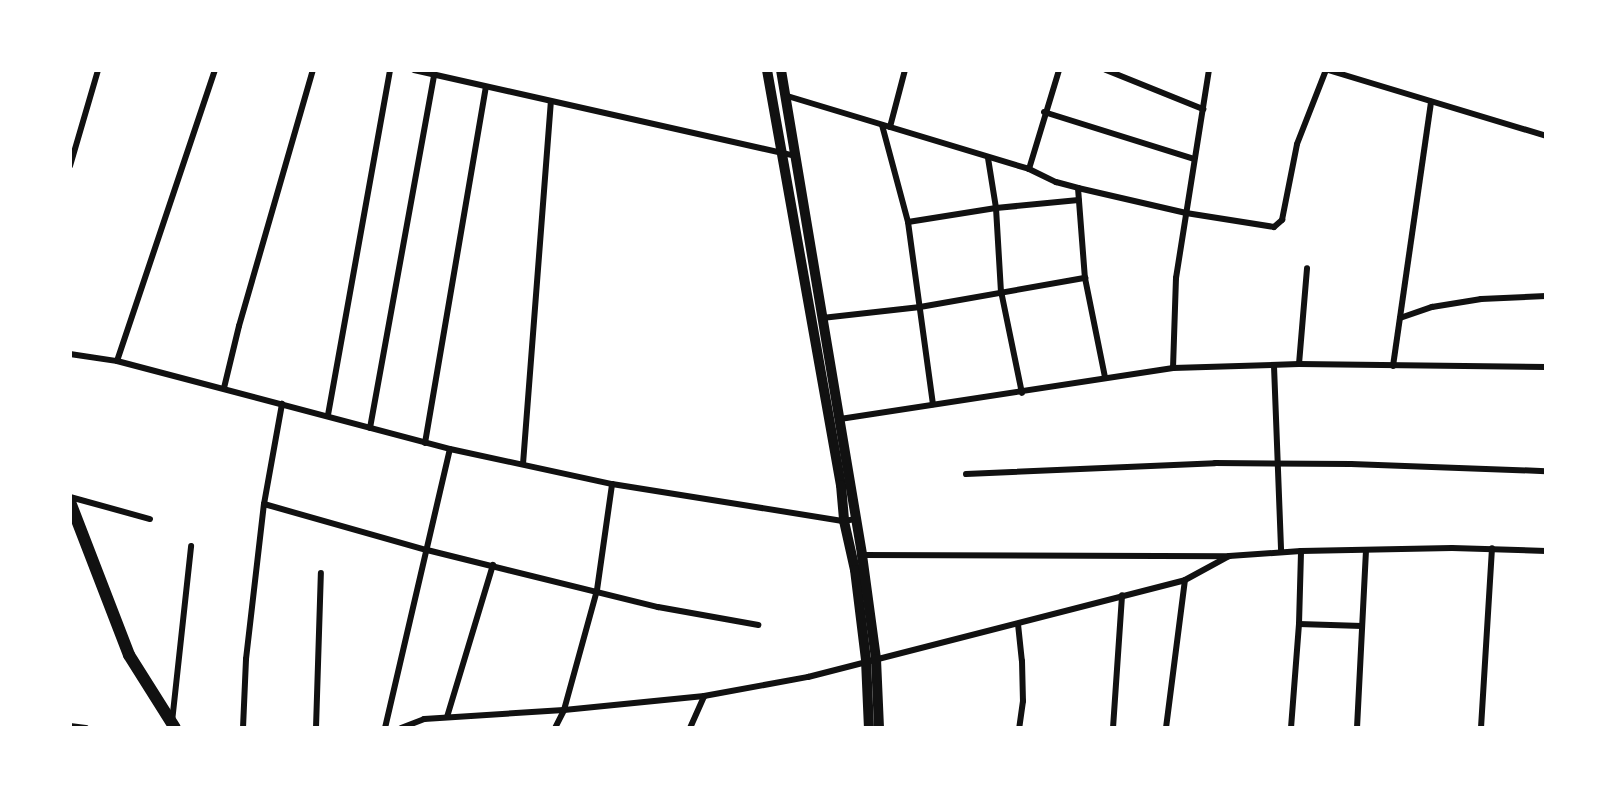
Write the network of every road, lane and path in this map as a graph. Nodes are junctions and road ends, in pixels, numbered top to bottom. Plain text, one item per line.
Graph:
1 (98, 70) edge
2 (214, 70) edge
3 (313, 70) edge
4 (390, 70) edge
5 (414, 70) edge
6 (767, 70) edge
7 (781, 70) edge
8 (904, 70) edge
9 (1059, 70) edge
10 (1106, 70) edge
11 (1209, 70) edge
12 (1327, 70) edge
13 (434, 75) junction
14 (486, 87) junction
15 (783, 95) junction
16 (1431, 102) junction
17 (550, 103) junction
18 (1203, 109) junction
19 (1044, 112) junction
20 (882, 124) junction
21 (890, 127) junction
22 (1545, 136) edge
23 (781, 154) junction
24 (796, 156) junction
25 (988, 158) junction
26 (1194, 159) junction
27 (70, 166) edge
28 (1029, 169) junction
29 (1078, 188) junction
30 (1079, 200) junction
31 (996, 208) junction
32 (1186, 213) junction
33 (908, 222) junction
34 (1307, 268) dead end
35 (1084, 278) junction
36 (1001, 291) junction
37 (1545, 296) edge
38 (920, 307) junction
39 (822, 318) junction
40 (1400, 318) junction
41 (70, 354) edge
42 (117, 361) junction
43 (1299, 364) junction
44 (1274, 366) junction
45 (1393, 366) junction
46 (1545, 367) edge
47 (1173, 368) junction
48 (1105, 377) junction
49 (224, 388) junction
50 (1022, 393) junction
51 (282, 404) junction
52 (933, 404) junction
53 (328, 415) junction
54 (840, 419) junction
55 (370, 428) junction
56 (425, 443) junction
57 (450, 449) junction
58 (1279, 463) junction
59 (523, 464) junction
60 (1545, 471) edge
61 (966, 474) dead end
62 (612, 484) junction
63 (70, 497) edge
64 (70, 502) edge
65 (264, 504) junction
66 (150, 519) dead end
67 (849, 520) junction
68 (191, 546) dead end
69 (1492, 548) junction
70 (427, 550) junction
71 (1301, 551) junction
72 (1545, 551) edge
73 (1281, 552) junction
74 (1366, 552) junction
75 (862, 555) junction
76 (1229, 556) junction
77 (493, 565) junction
78 (321, 573) dead end
79 (1185, 580) junction
80 (597, 590) junction
81 (1122, 595) junction
82 (1018, 624) junction
83 (1299, 624) junction
84 (758, 625) dead end
85 (1362, 626) junction
86 (871, 660) junction
87 (704, 696) junction
88 (564, 710) junction
89 (447, 717) junction
90 (424, 719) junction
91 (174, 725) edge
92 (70, 726) edge
93 (86, 728) edge
94 (243, 728) edge
95 (316, 728) edge
96 (385, 728) edge
97 (401, 728) edge
98 (422, 728) edge
99 (555, 728) edge
100 (690, 728) edge
101 (869, 728) edge
102 (879, 728) edge
103 (1019, 728) edge
104 (1113, 728) edge
105 (1166, 728) edge
106 (1291, 728) edge
107 (1357, 728) edge
108 (1481, 728) edge

1 - 27 street
2 - 42 street
3 - 49 street
4 - 53 street
5 - 13 street
6 - 23 main road
7 - 15 main road
8 - 21 street
9 - 19 street
10 - 18 street
11 - 18 street
12 - 16 street
12 - 32 street
13 - 14 street
13 - 55 street
14 - 17 street
14 - 56 street
15 - 20 street
15 - 24 main road
16 - 22 street
16 - 40 street
17 - 23 street
17 - 59 street
18 - 26 street
19 - 26 street
19 - 28 street
20 - 21 street
20 - 33 street
21 - 25 street
23 - 24 street
23 - 67 main road
24 - 39 main road
25 - 28 street
25 - 31 street
26 - 32 street
28 - 29 street
29 - 30 street
29 - 32 street
30 - 31 street
30 - 35 street
31 - 33 street
31 - 36 street
32 - 47 street
33 - 38 street
34 - 43 street
35 - 36 street
35 - 48 street
36 - 38 street
36 - 50 street
37 - 40 street
38 - 39 street
38 - 52 street
39 - 54 main road
40 - 45 street
41 - 42 street
42 - 49 street
43 - 44 street
43 - 45 street
44 - 47 street
44 - 58 street
45 - 46 street
47 - 48 street
48 - 50 street
49 - 51 street
50 - 52 street
51 - 53 street
51 - 65 street
52 - 54 street
53 - 55 street
54 - 67 main road
55 - 56 street
56 - 57 street
57 - 59 street
57 - 70 street
58 - 60 street
58 - 61 street
58 - 73 street
59 - 62 street
62 - 67 street
62 - 80 street
63 - 66 street
64 - 91 main road
65 - 70 street
65 - 94 street
67 - 75 main road
67 - 86 main road
68 - 91 street
69 - 72 street
69 - 74 street
69 - 108 street
70 - 77 street
70 - 96 street
71 - 73 street
71 - 74 street
71 - 83 street
73 - 76 street
74 - 85 street
75 - 76 street
75 - 86 main road
76 - 79 street
77 - 80 street
77 - 89 street
78 - 95 street
79 - 81 street
79 - 105 street
80 - 84 street
80 - 88 street
81 - 82 street
81 - 104 street
82 - 86 street
82 - 103 street
83 - 85 street
83 - 106 street
85 - 107 street
86 - 87 street
86 - 101 main road
86 - 102 main road
87 - 88 street
87 - 100 street
88 - 89 street
88 - 99 street
89 - 90 street
90 - 97 street
90 - 98 street
92 - 93 street

